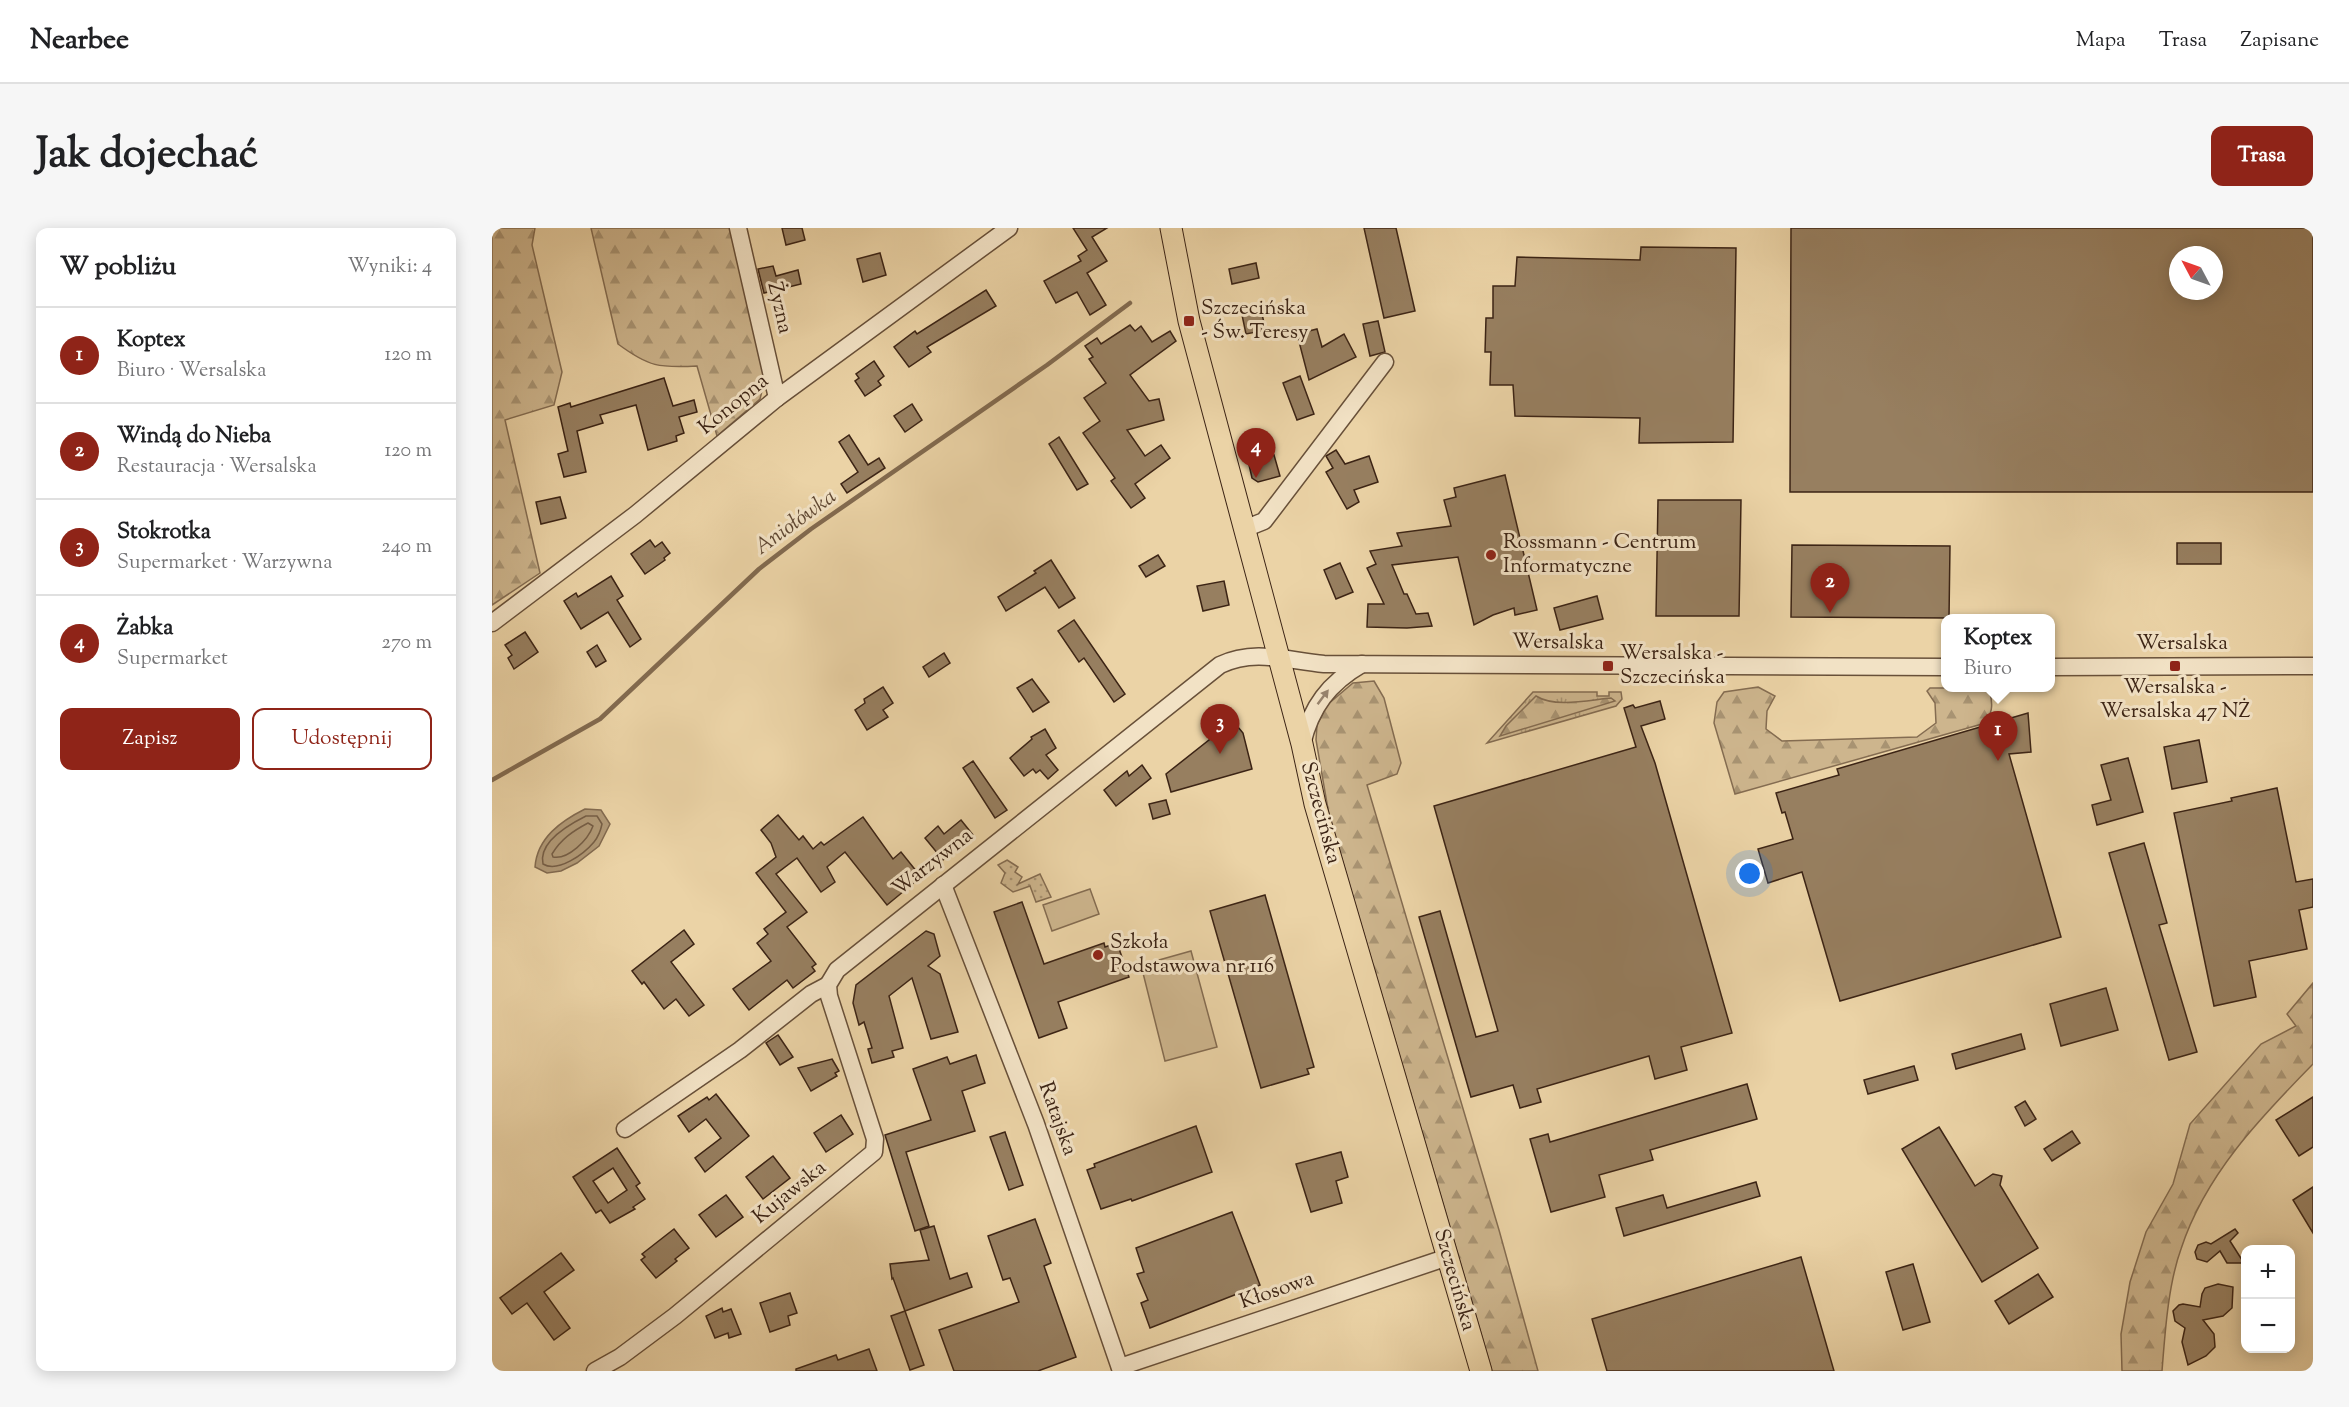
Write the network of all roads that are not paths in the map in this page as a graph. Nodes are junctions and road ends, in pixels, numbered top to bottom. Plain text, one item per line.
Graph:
1 (738, 228) edge
2 (1009, 228) edge
3 (1171, 228) edge
4 (1182, 228) edge
5 (1176, 251) junction
6 (1385, 362) dead end
7 (777, 398) junction
8 (1244, 529) junction
9 (492, 623) edge
10 (1279, 657) junction
11 (1363, 664) junction
12 (2313, 666) edge
13 (1941, 667) edge
14 (2055, 667) edge
15 (1302, 744) junction
16 (942, 885) junction
17 (828, 986) junction
18 (625, 1129) dead end
19 (1448, 1257) junction
20 (622, 1364) edge
21 (1121, 1369) edge
22 (595, 1371) edge
23 (1481, 1371) edge

1 - 7 street, Żyzna
2 - 7 street, Konopna
3 - 5 main road, Szczecińska
4 - 5 main road, Szczecińska
5 - 8 main road, Szczecińska
6 - 8 street
7 - 9 street, Konopna
8 - 10 main road, Szczecińska
10 - 11 street, Wersalska
10 - 15 main road, Szczecińska
10 - 16 street, Warzywna
11 - 13 street, Wersalska
15 -> 11 street
12 - 14 street, Wersalska
15 - 19 main road, Szczecińska
16 - 17 street, Warzywna
16 - 21 street, Ratajska
17 - 18 street, Warzywna
17 - 20 street, Kujawska
19 - 21 street, Kłosowa
19 - 23 main road, Szczecińska
20 - 22 street, Kujawska

